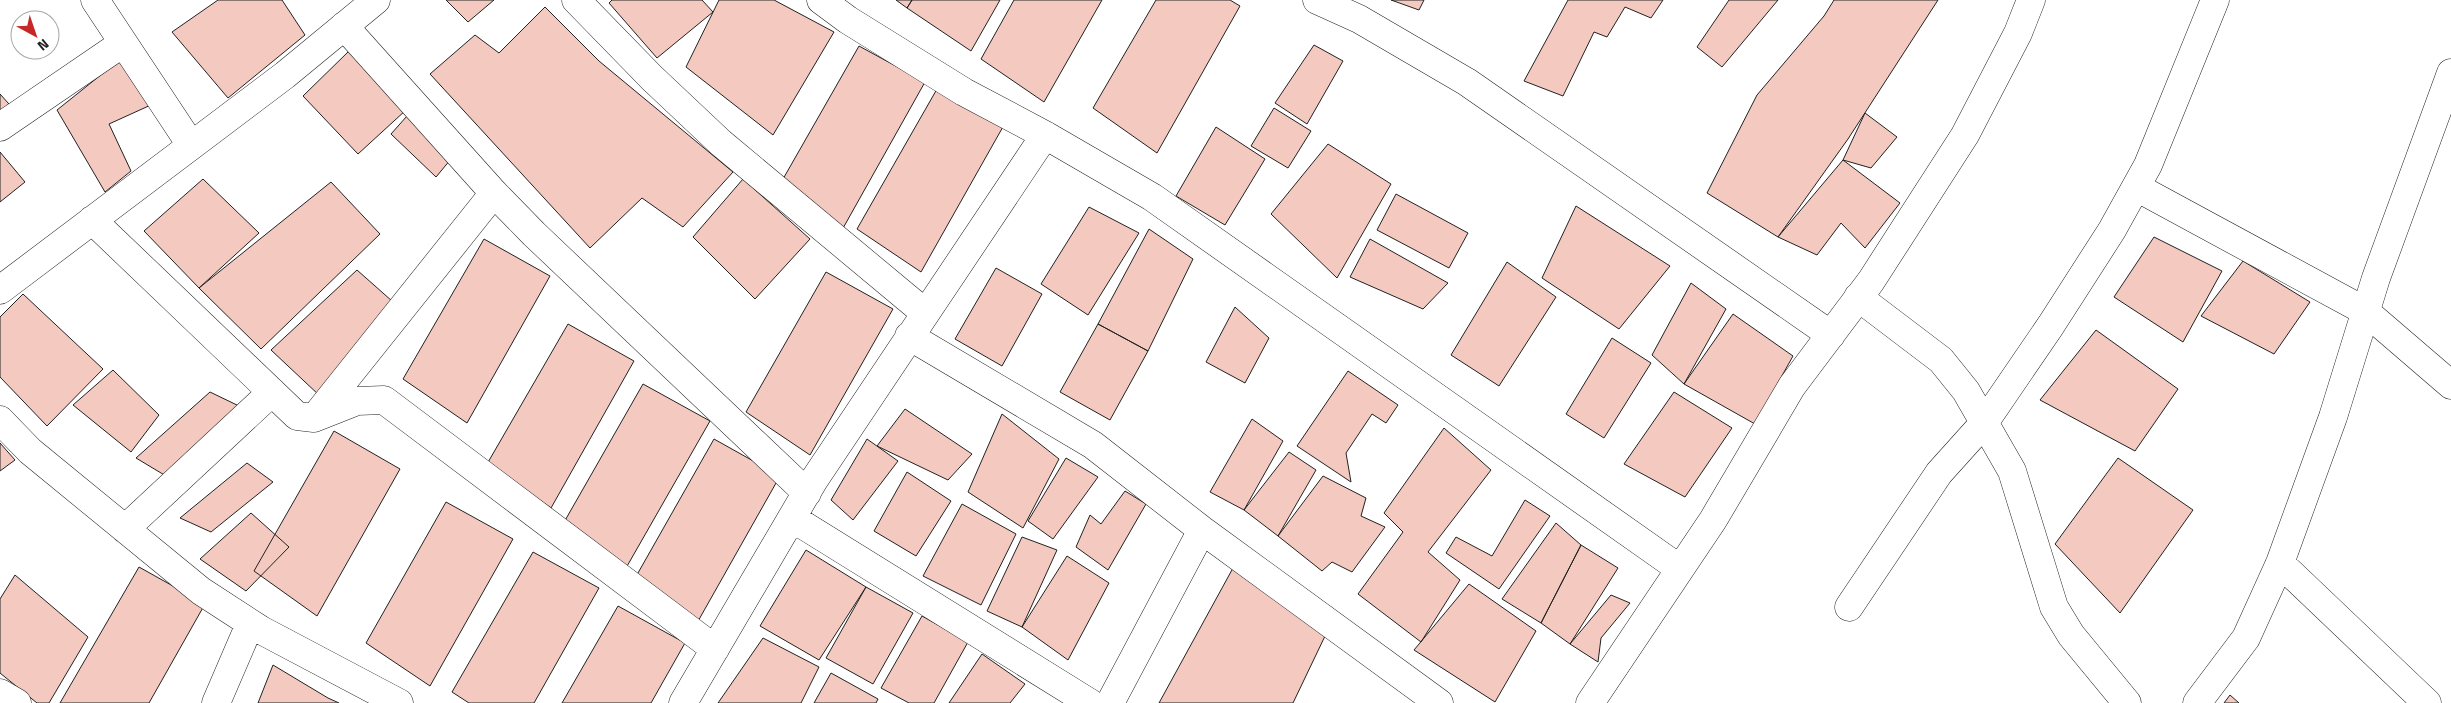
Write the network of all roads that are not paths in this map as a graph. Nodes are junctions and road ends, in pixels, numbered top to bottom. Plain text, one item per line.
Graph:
1 (95, 0) edge
2 (576, 0) edge
3 (821, 0) edge
4 (1317, 0) edge
5 (2031, 0) edge
6 (2215, 0) edge
7 (373, 1) edge
8 (344, 26) junction
9 (123, 43) junction
10 (2451, 73) edge
11 (0, 127) edge
12 (1045, 135) junction
13 (191, 145) junction
14 (2136, 187) junction
15 (494, 193) junction
16 (92, 220) junction
17 (0, 290) edge
18 (1858, 297) junction
19 (2365, 311) junction
20 (924, 312) junction
21 (1831, 335) junction
22 (909, 336) junction
23 (2451, 385) edge
24 (272, 392) junction
25 (314, 418) junction
26 (0, 420) edge
27 (1984, 423) junction
28 (807, 493) junction
29 (792, 518) junction
30 (125, 529) junction
31 (1202, 530) junction
32 (2280, 564) junction
33 (1680, 569) junction
34 (1849, 607) dead end
35 (250, 624) junction
36 (715, 649) junction
37 (0, 693) edge
38 (17, 703) edge
39 (216, 703) edge
40 (399, 703) edge
41 (683, 703) edge
42 (1090, 703) edge
43 (1110, 703) edge
44 (1439, 703) edge
45 (1590, 703) edge
46 (2127, 703) edge
47 (2197, 703) edge
48 (2425, 703) edge

1 - 9 street
2 - 20 street
3 - 12 street
4 - 21 street
5 - 18 street
6 - 14 street
7 - 8 street
8 - 13 street
8 - 15 street
9 - 11 street
9 - 13 street
10 - 19 street
12 - 20 street
12 - 33 street
13 - 16 street
14 - 19 street
14 - 27 street
15 - 25 street
15 - 28 street
16 - 17 street
16 - 24 street
18 - 21 street
18 - 27 street
19 - 23 street
19 - 32 street
20 - 22 street
21 - 33 street
22 - 28 street
22 - 31 street
24 - 25 street
24 - 30 street
25 - 36 street
26 - 30 street
27 - 34 street
27 - 46 street
28 - 29 street
29 - 36 street
29 - 42 street
30 - 35 street
31 - 43 street
31 - 44 street
32 - 47 street
32 - 48 street
33 - 45 street
35 - 39 street
35 - 40 street
36 - 41 street
37 - 38 street

